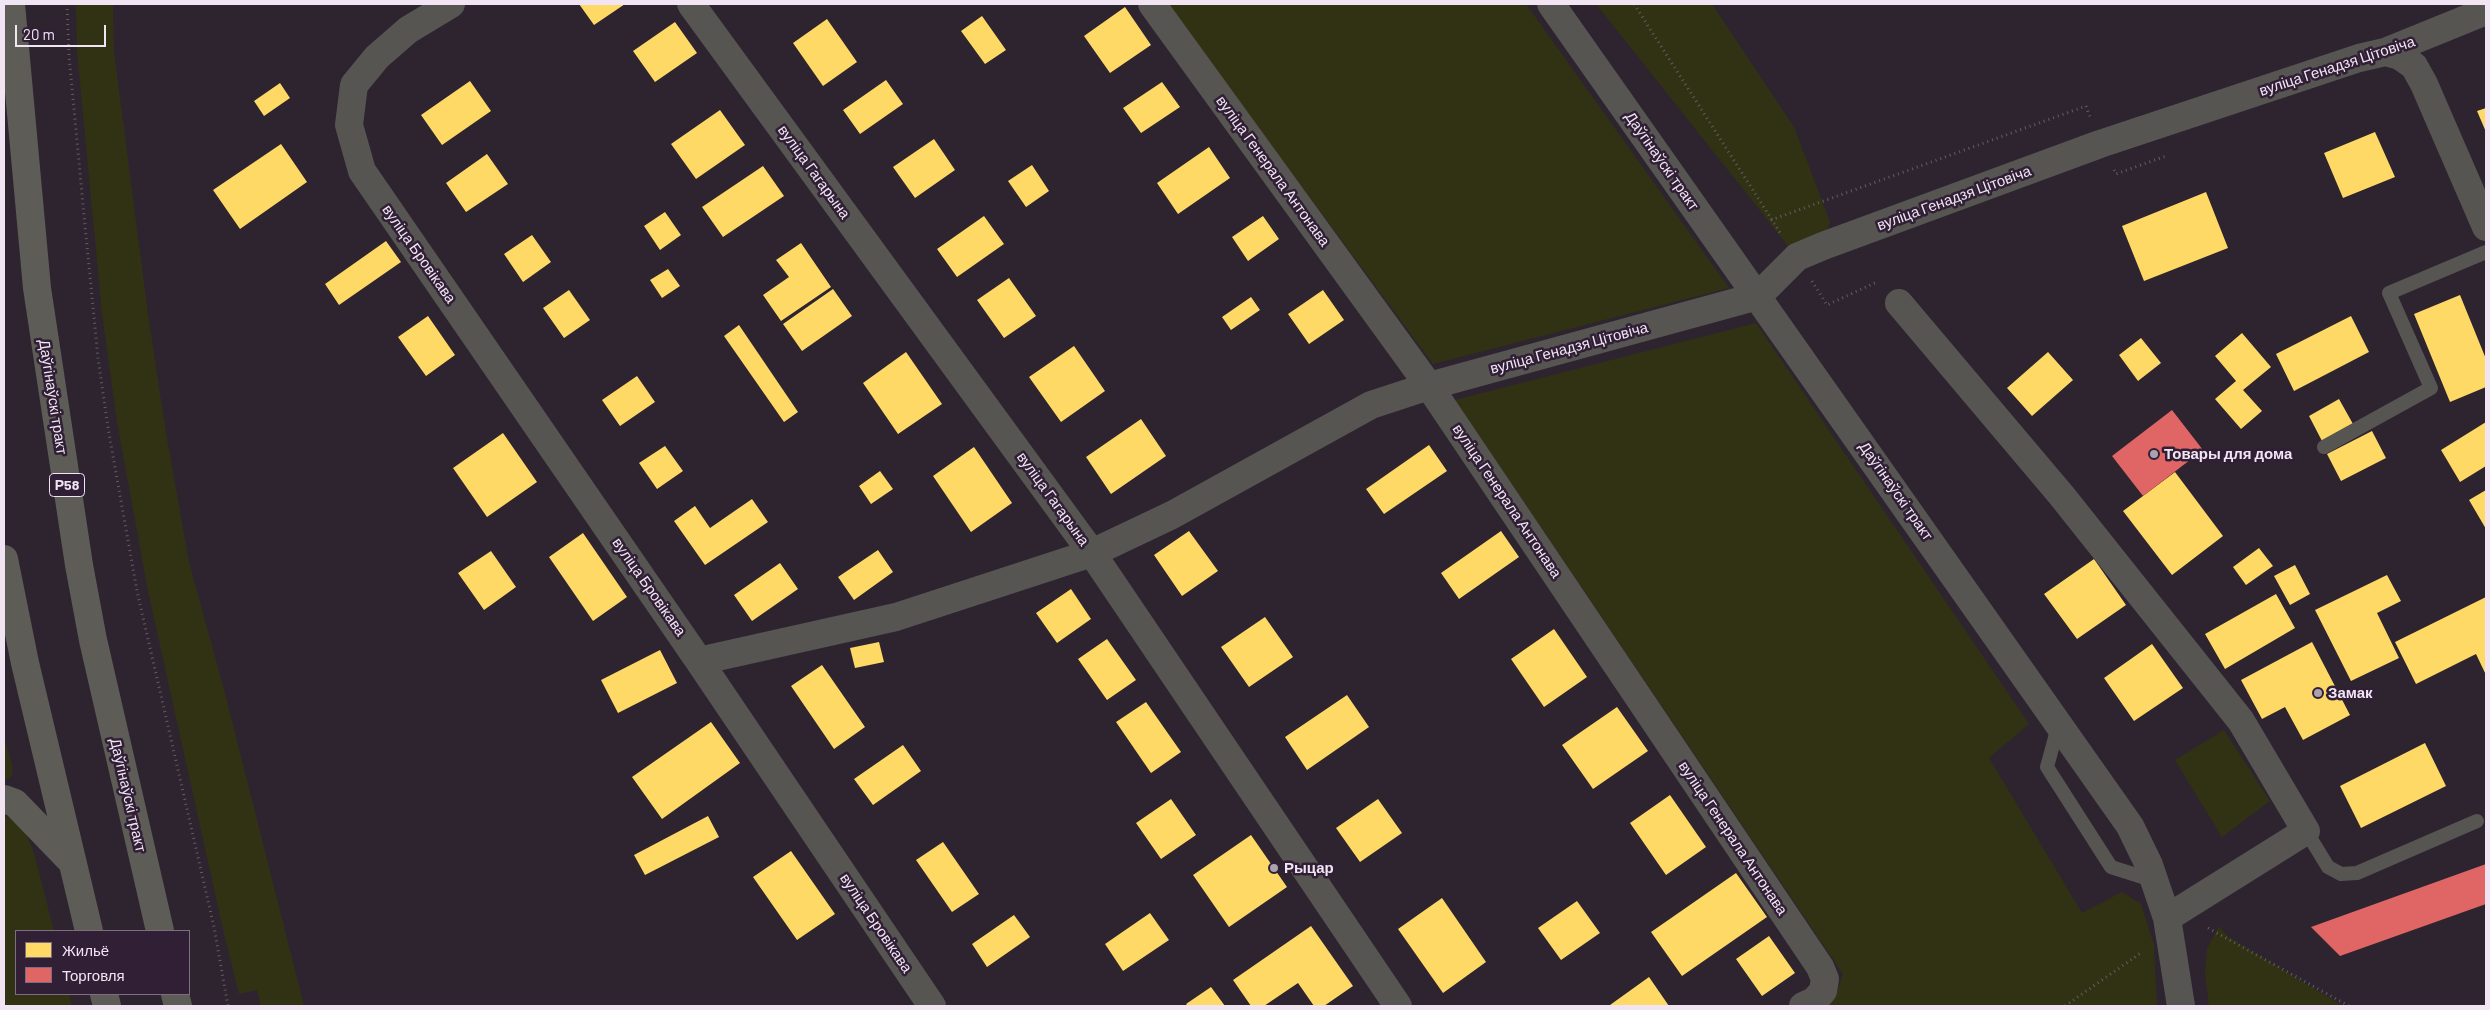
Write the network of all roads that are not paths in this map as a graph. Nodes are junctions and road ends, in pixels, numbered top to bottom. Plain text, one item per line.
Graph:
1 (12, 4) edge
2 (451, 4) edge
3 (691, 4) edge
4 (1152, 4) edge
5 (1550, 4) edge
6 (2486, 11) edge
7 (2385, 52) junction
8 (2486, 227) edge
9 (2486, 252) edge
10 (1758, 296) junction
11 (1899, 303) road end
12 (1430, 386) junction
13 (2324, 447) dead end
14 (1092, 553) junction
15 (4, 559) edge
16 (699, 661) junction
17 (2059, 722) junction
18 (4, 799) edge
19 (2477, 822) dead end
20 (2306, 831) junction
21 (72, 862) junction
22 (2155, 881) junction
23 (2167, 918) junction
24 (89, 930) edge
25 (160, 930) edge
26 (2178, 1000) edge
27 (932, 1006) edge
28 (1398, 1006) edge
29 (1803, 1006) edge

1 - 25 main road, Даўгінаўскі тракт / Р58
2 - 16 street, вуліца Бровікава
3 - 14 street, вуліца Гагарына
4 - 12 street, вуліца Генерала Антонава
5 - 10 street, Даўгінаўскі тракт
6 - 7 street, вуліца Генадзя Цітовіча
7 - 8 street
7 - 10 street, вуліца Генадзя Цітовіча
9 - 13 lane
10 - 12 street, вуліца Генадзя Цітовіча
10 - 17 street, Даўгінаўскі тракт
11 - 20 street
12 - 14 street, вуліца Генадзя Цітовіча
12 - 29 street, вуліца Генерала Антонава
14 - 16 street, вуліца Генадзя Цітовіча
14 - 28 street, вуліца Гагарына
15 - 21 main road
16 - 27 street, вуліца Бровікава
17 - 22 street, Даўгінаўскі тракт
17 - 22 lane
18 - 21 main road
19 - 20 lane
20 - 23 street
21 - 24 main road
22 - 23 street, Даўгінаўскі тракт
23 - 26 street, Даўгінаўскі тракт

